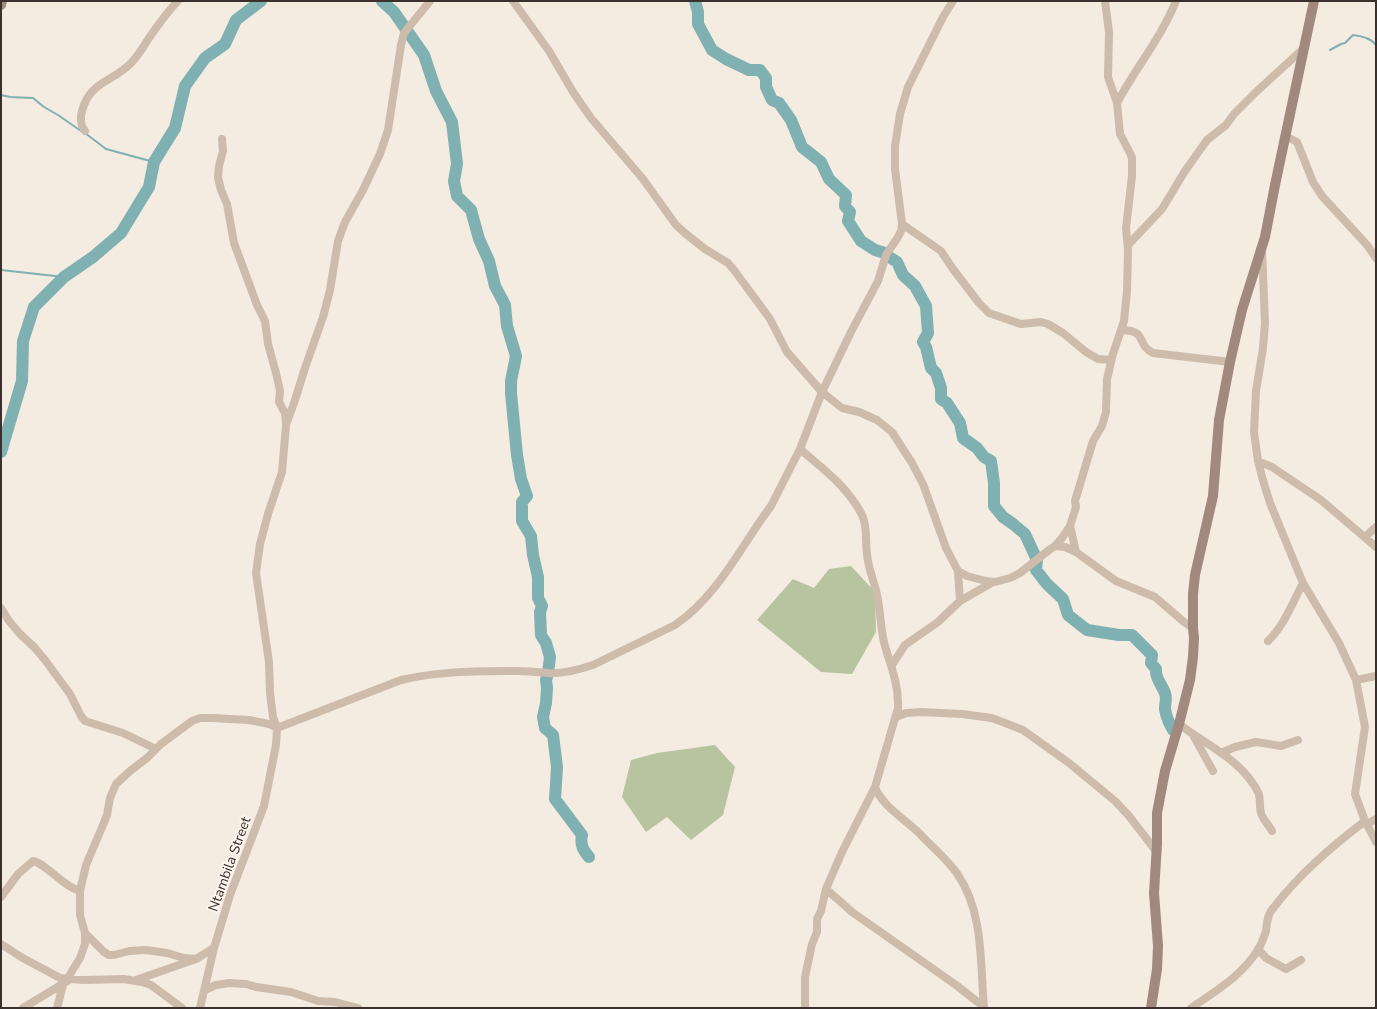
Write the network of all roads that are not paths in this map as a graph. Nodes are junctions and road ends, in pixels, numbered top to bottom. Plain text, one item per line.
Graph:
1 (2, 1) edge
2 (178, 1) edge
3 (430, 1) edge
4 (513, 1) edge
5 (953, 1) edge
6 (1105, 1) edge
7 (1176, 1) edge
8 (1314, 1) edge
9 (1, 5) edge
10 (1303, 49) junction
11 (1116, 103) junction
12 (86, 131) dead end
13 (1286, 136) junction
14 (222, 139) dead end
15 (902, 224) junction
16 (1128, 244) junction
17 (1262, 247) junction
18 (1376, 258) edge
19 (1121, 330) junction
20 (1111, 360) junction
21 (1230, 362) junction
22 (822, 392) junction
23 (286, 425) junction
24 (800, 449) junction
25 (1258, 461) junction
26 (1070, 526) junction
27 (1376, 526) edge
28 (1365, 537) junction
29 (1055, 546) junction
30 (1376, 547) edge
31 (1076, 552) junction
32 (958, 571) junction
33 (993, 582) junction
34 (1303, 583) junction
35 (960, 601) junction
36 (1, 608) edge
37 (1192, 628) junction
38 (1268, 641) dead end
39 (892, 665) junction
40 (1376, 676) edge
41 (1356, 680) junction
42 (896, 717) junction
43 (1179, 724) junction
44 (277, 728) junction
45 (1192, 734) junction
46 (1298, 740) dead end
47 (156, 749) junction
48 (1221, 753) junction
49 (1213, 771) dead end
50 (875, 787) junction
51 (1376, 819) edge
52 (1366, 822) junction
53 (1272, 832) dead end
54 (1376, 842) edge
55 (1156, 851) junction
56 (826, 889) junction
57 (80, 890) junction
58 (1, 897) edge
59 (84, 933) junction
60 (1, 944) edge
61 (214, 948) junction
62 (1258, 949) junction
63 (196, 959) junction
64 (1301, 960) dead end
65 (133, 980) junction
66 (66, 982) junction
67 (205, 990) junction
68 (23, 1008) edge
69 (58, 1008) edge
70 (182, 1008) edge
71 (200, 1008) edge
72 (358, 1008) edge
73 (805, 1008) edge
74 (984, 1008) edge
75 (1151, 1008) edge
76 (1191, 1008) edge

1 - 9 street
2 - 12 street
3 - 23 street
4 - 22 street
5 - 15 street
6 - 11 street
7 - 11 street
8 - 10 street
10 - 13 street
10 - 16 street
11 - 16 street
13 - 17 street
13 - 18 street
14 - 23 street
15 - 20 street
15 - 22 street
16 - 19 street
17 - 21 street
17 - 25 street
19 - 20 street
19 - 21 street
20 - 26 street
21 - 37 street
22 - 24 street
22 - 32 street
23 - 44 street
24 - 39 street
24 - 44 street
25 - 28 street
25 - 34 street
26 - 29 street
26 - 31 street
27 - 28 street
28 - 30 street
29 - 31 street
29 - 33 street
31 - 37 street
32 - 33 street
32 - 35 street
33 - 35 street
34 - 38 street
34 - 41 street
35 - 39 street
36 - 47 street
37 - 43 street
39 - 42 street
40 - 41 street
41 - 52 street
42 - 50 street
42 - 55 street
43 - 45 street
43 - 55 street
44 - 47 street
44 - 61 street, Ntambila Street
45 - 48 street
45 - 49 street
46 - 48 street
47 - 57 street
48 - 53 street
50 - 56 street
50 - 74 street
51 - 52 street
52 - 54 street
52 - 62 street
55 - 75 street
56 - 73 street
56 - 74 street
57 - 58 street
57 - 59 street
59 - 63 street
59 - 66 street
60 - 66 street
61 - 63 street
61 - 67 street, Ntambila Street
62 - 64 street
62 - 76 street
63 - 65 street
65 - 66 street
65 - 70 street
66 - 68 street
66 - 69 street
67 - 71 street, Ntambila Street
67 - 72 street

